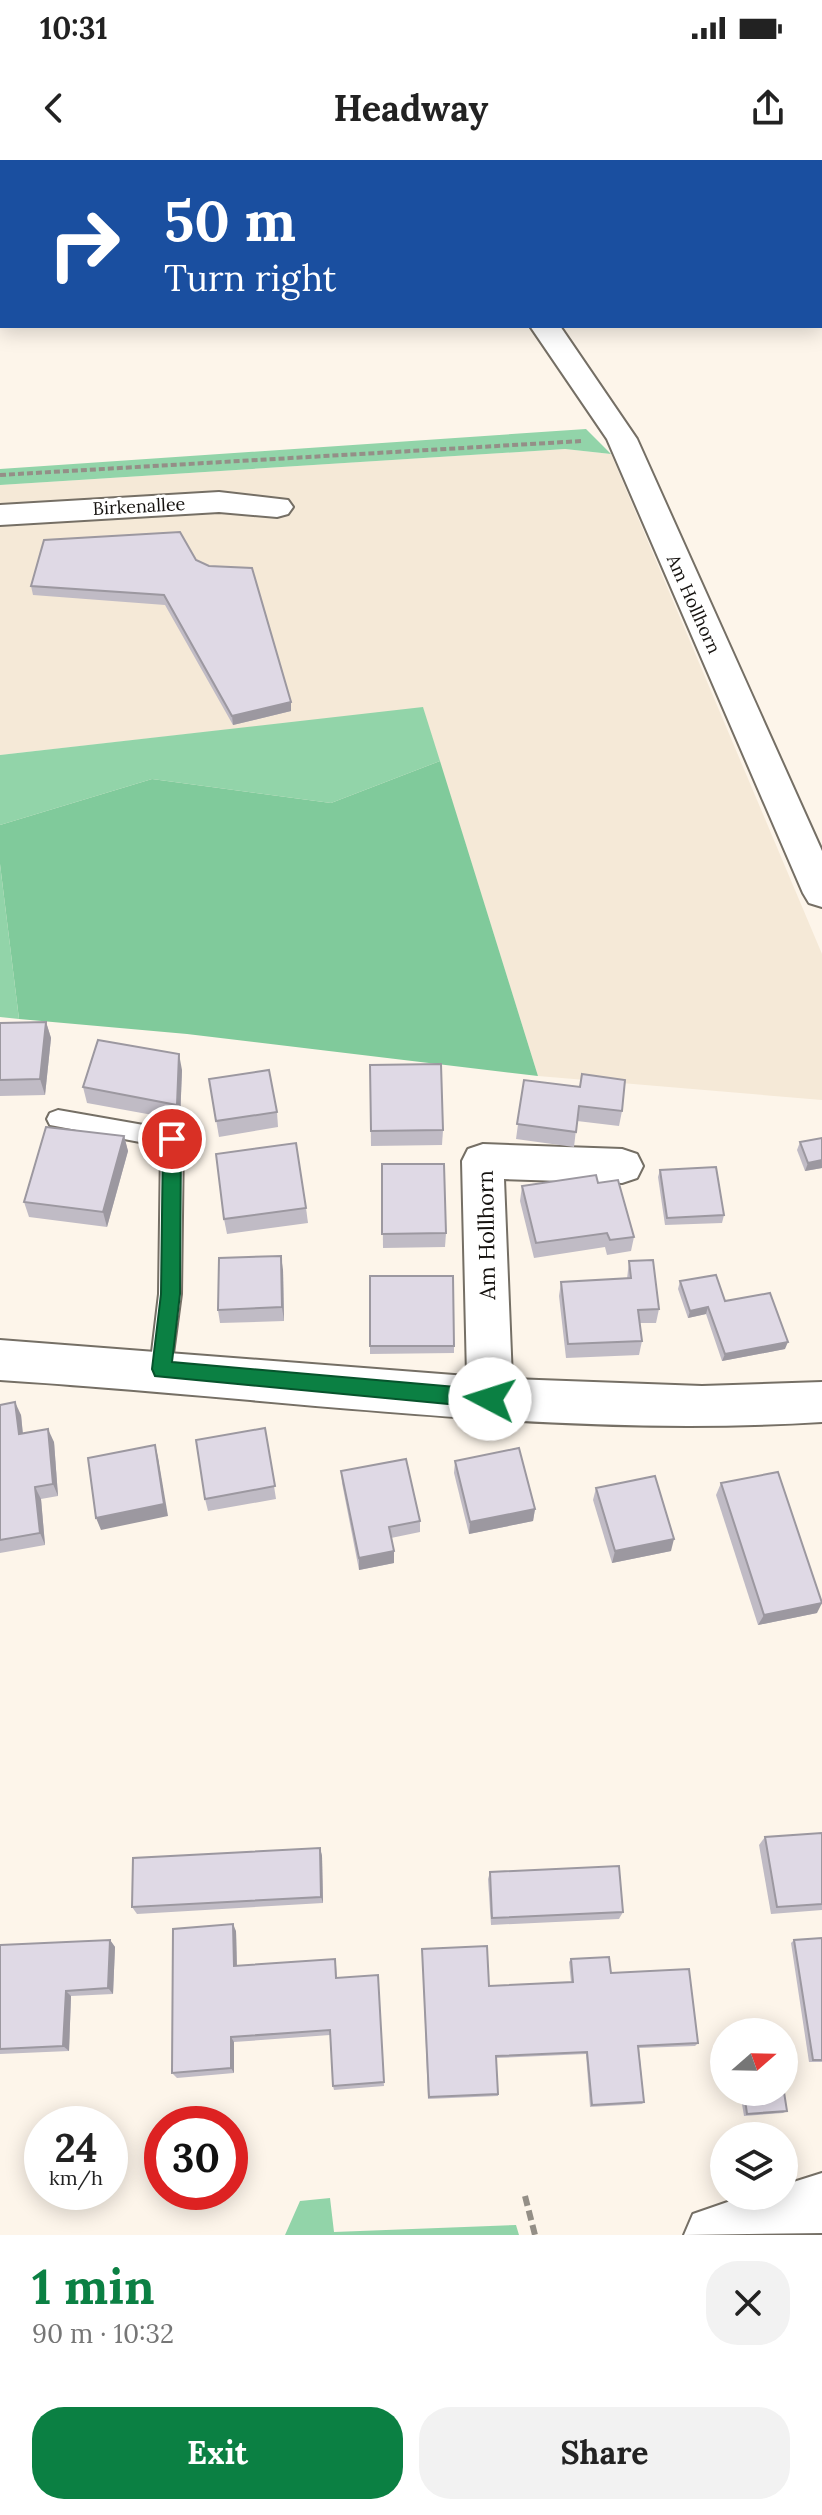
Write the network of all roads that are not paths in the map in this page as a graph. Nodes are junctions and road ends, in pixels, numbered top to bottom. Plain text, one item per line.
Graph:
1 (546, 328) edge
2 (277, 507) dead end
3 (0, 515) edge
4 (822, 893) edge
5 (58, 1119) dead end
6 (622, 1166) dead end
7 (0, 1360) edge
8 (162, 1369) junction
9 (490, 1399) junction
10 (822, 1402) edge
11 (822, 2203) edge
12 (714, 2235) edge

1 - 4 street, Am Hollhorn
2 - 3 street, Birkenallee
5 - 8 lane
6 - 9 street, Am Hollhorn
7 - 8 street
8 - 9 street
9 - 10 street
11 - 12 street

